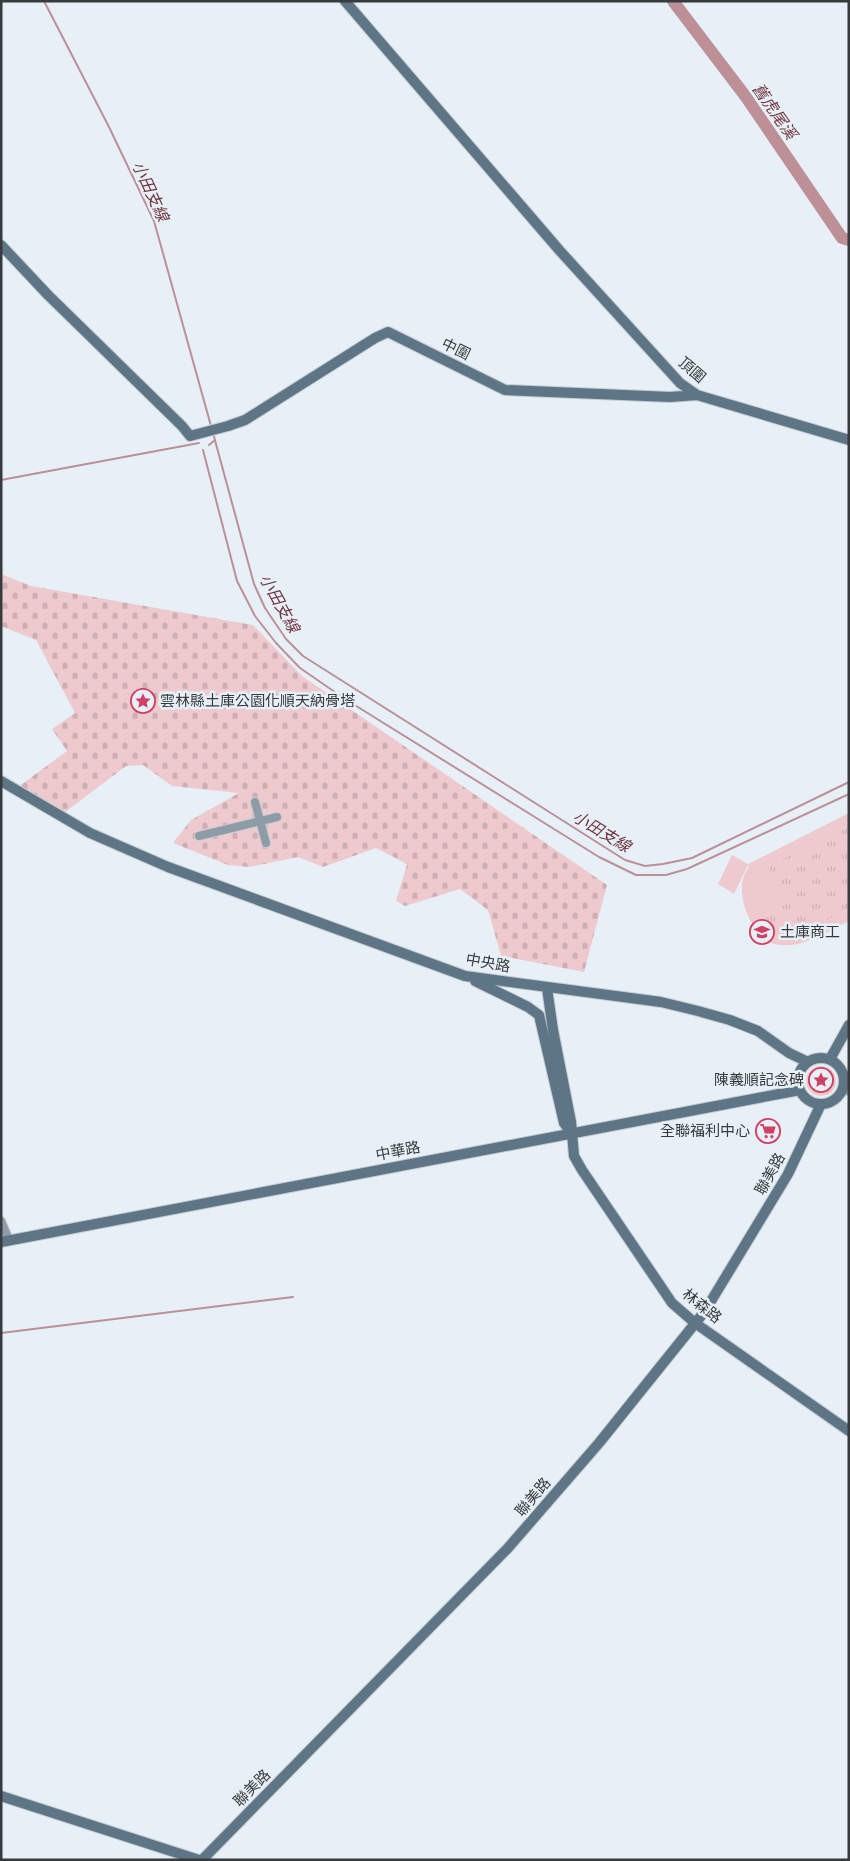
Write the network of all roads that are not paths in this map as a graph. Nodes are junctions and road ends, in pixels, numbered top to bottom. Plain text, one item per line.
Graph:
1 (345, 1) edge
2 (1, 245) edge
3 (697, 395) junction
4 (849, 440) edge
5 (1, 781) edge
6 (255, 802) dead end
7 (277, 817) dead end
8 (260, 821) junction
9 (199, 836) dead end
10 (266, 843) dead end
11 (465, 976) junction
12 (547, 988) junction
13 (849, 1025) edge
14 (830, 1059) junction
15 (808, 1062) junction
16 (846, 1075) edge
17 (800, 1090) junction
18 (846, 1090) edge
19 (821, 1104) junction
20 (571, 1134) junction
21 (1, 1221) edge
22 (5, 1241) edge
23 (695, 1323) junction
24 (849, 1431) edge
25 (1, 1796) edge
26 (201, 1860) edge

1 - 3 street, 頂圍
2 - 3 street, 中圍
3 - 4 street, 頂圍
5 - 11 street, 中央路
6 - 8 street
7 - 8 street
8 - 9 street
8 - 10 street
11 - 12 street, 中央路
11 - 20 street, 林森路
12 - 15 street, 中央路
12 - 20 street, 林森路
13 - 14 street
14 - 15 street
14 - 16 street
15 - 17 street
16 - 18 street
17 - 19 street
17 - 20 street, 中華路
18 - 19 street
19 - 23 street, 聯美路
20 - 22 street, 中華路
20 - 23 street, 林森路
21 - 22 street
23 - 24 street, 林森路
23 - 26 street, 聯美路
25 - 26 street

